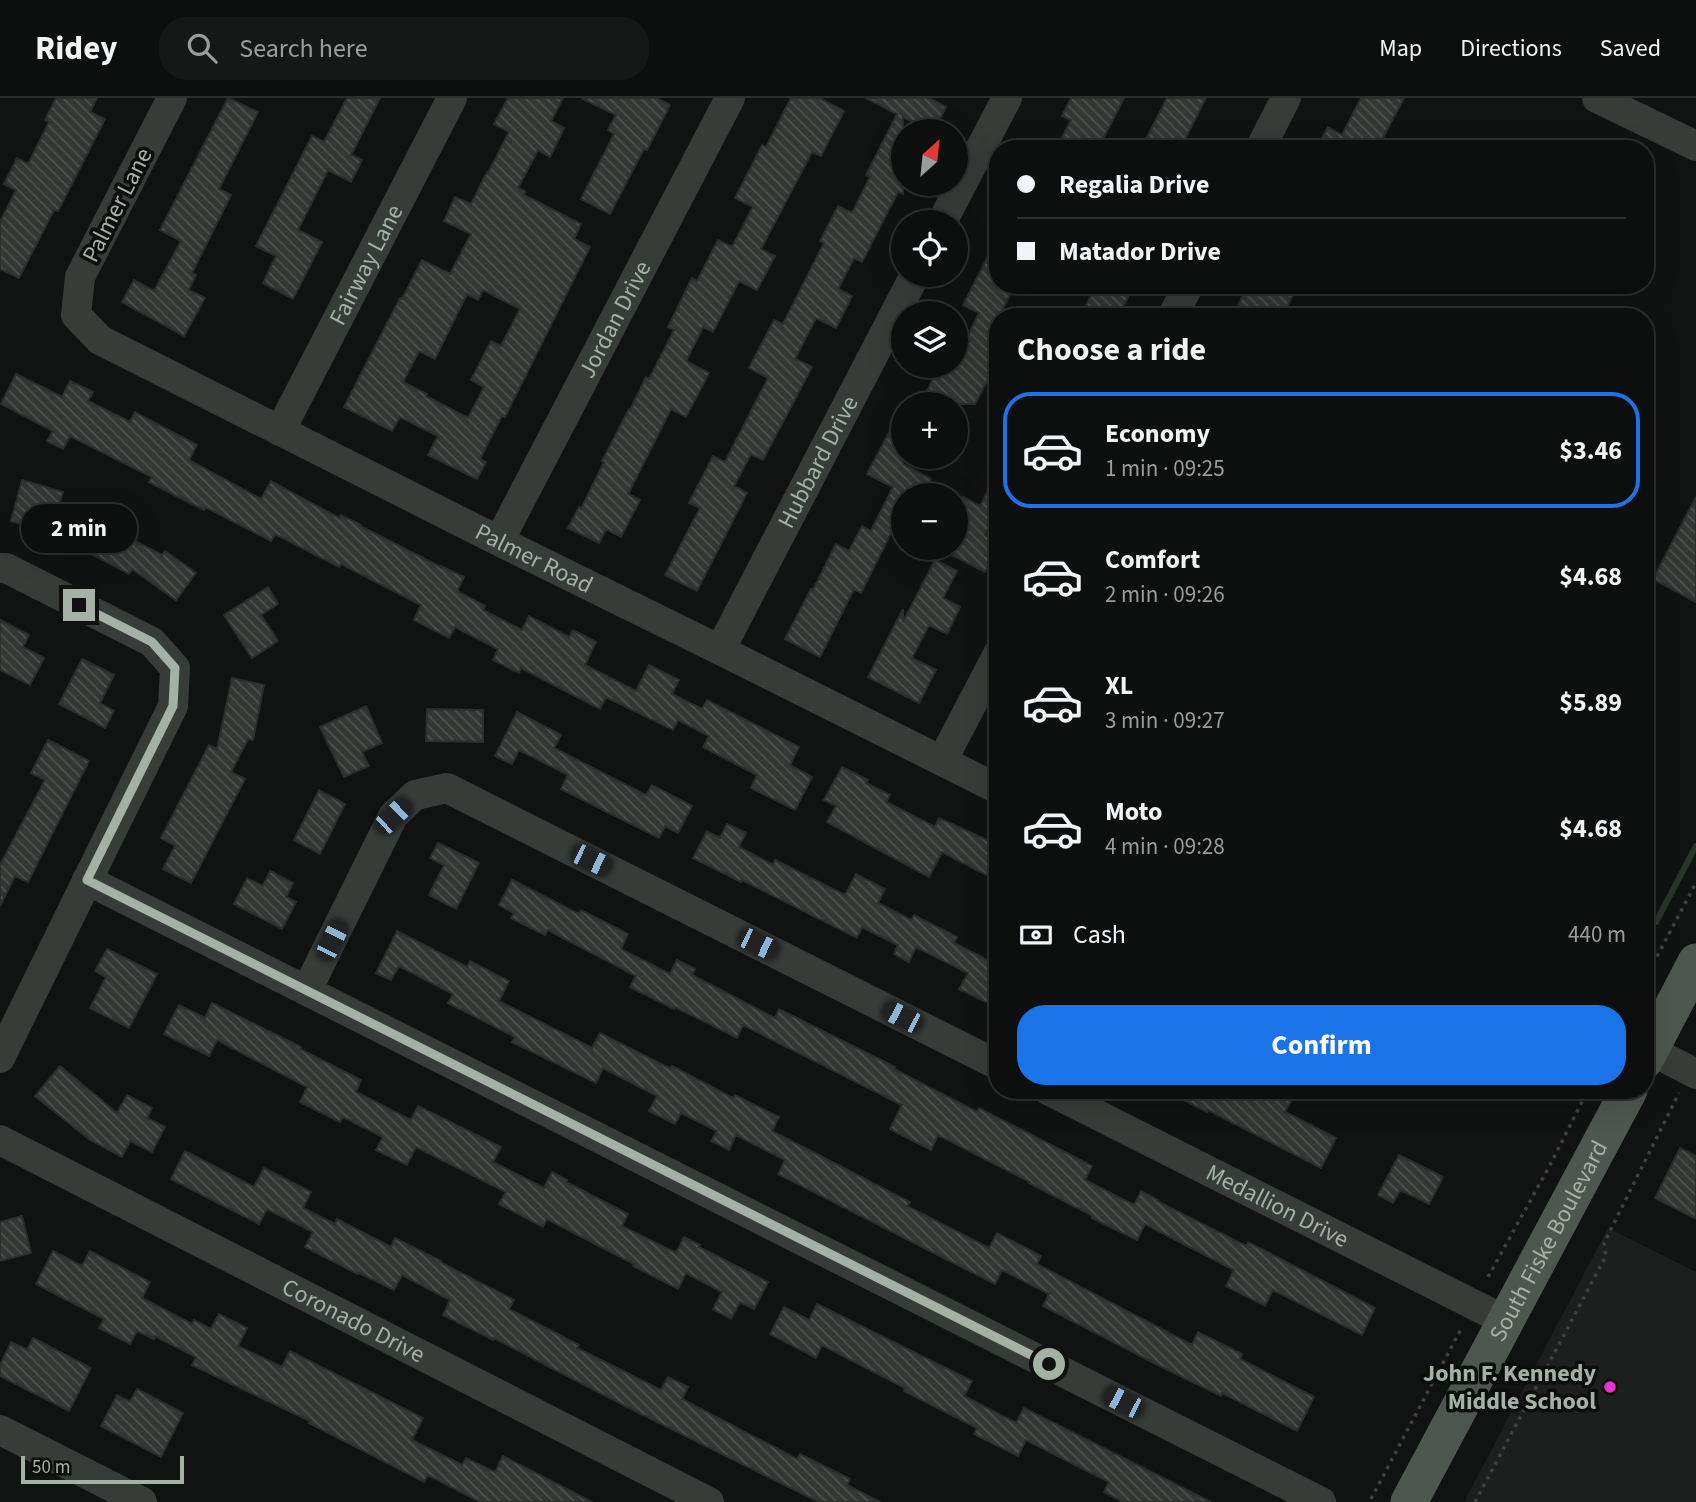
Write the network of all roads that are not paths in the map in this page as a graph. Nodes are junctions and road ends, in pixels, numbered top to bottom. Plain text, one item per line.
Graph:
1 (172, 98) edge
2 (452, 98) edge
3 (730, 98) edge
4 (1007, 98) edge
5 (1286, 98) edge
6 (1597, 98) edge
7 (1265, 140) edge
8 (1696, 146) edge
9 (948, 210) edge
10 (909, 287) edge
11 (76, 315) joint
12 (280, 431) junction
13 (499, 541) junction
14 (0, 568) edge
15 (720, 650) junction
16 (989, 670) edge
17 (942, 761) junction
18 (989, 784) edge
19 (87, 880) junction
20 (1696, 962) edge
21 (307, 990) junction
22 (1654, 1042) edge
23 (0, 1058) edge
24 (1654, 1059) edge
25 (989, 1060) edge
26 (1690, 1080) edge
27 (1066, 1099) edge
28 (1624, 1099) edge
29 (0, 1140) edge
30 (1506, 1321) junction
31 (0, 1430) edge
32 (142, 1502) edge
33 (709, 1502) edge
34 (1321, 1502) edge
35 (1409, 1502) edge

1 - 11 street, Palmer Lane
2 - 12 street, Fairway Lane
3 - 13 street, Jordan Drive
4 - 9 street
5 - 7 street
6 - 8 street
10 - 15 street, Hubbard Drive
11 - 12 street, Palmer Road
12 - 13 street, Palmer Road
13 - 15 street, Palmer Road
14 - 19 street
15 - 17 street, Palmer Road
16 - 17 street
17 - 18 street, Palmer Road
19 - 21 street
19 - 23 street
20 - 22 main road
21 - 25 street
21 - 34 street
24 - 26 street
27 - 30 street, Medallion Drive
28 - 30 main road, South Fiske Boulevard
29 - 33 street, Coronado Drive
30 - 35 main road, South Fiske Boulevard
31 - 32 street

